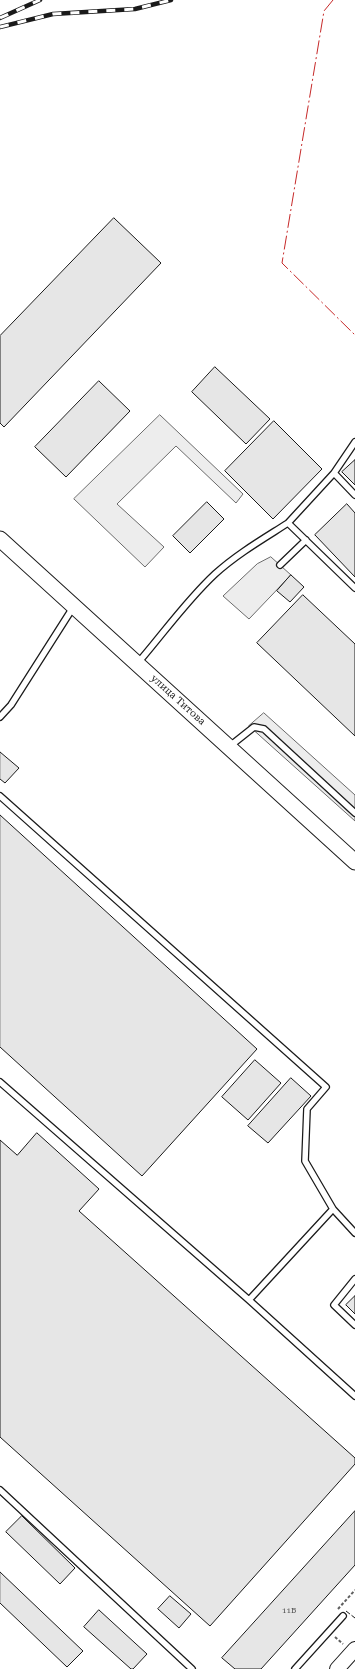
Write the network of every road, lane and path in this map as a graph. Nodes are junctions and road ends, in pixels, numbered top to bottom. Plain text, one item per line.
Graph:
1 (355, 442) edge
2 (334, 474) junction
3 (355, 495) edge
4 (288, 523) junction
5 (0, 539) edge
6 (306, 540) junction
7 (280, 565) dead end
8 (355, 588) edge
9 (74, 606) junction
10 (138, 664) junction
11 (0, 717) edge
12 (229, 747) junction
13 (0, 796) edge
14 (355, 813) edge
15 (355, 862) edge
16 (0, 1082) edge
17 (333, 1208) junction
18 (355, 1233) edge
19 (355, 1279) edge
20 (248, 1300) junction
21 (355, 1325) edge
22 (355, 1396) edge
23 (0, 1490) edge
24 (343, 1616) dead end
25 (333, 1635) dead end
26 (350, 1647) edge
27 (192, 1669) edge
28 (295, 1669) edge
29 (337, 1669) edge

1 - 2 lane
2 - 3 lane
2 - 4 lane
4 - 6 lane
4 - 10 lane
5 - 9 main road, улица Титова
6 - 7 lane
6 - 8 lane
9 - 10 main road, улица Титова
9 - 11 lane
10 - 12 main road, улица Титова
12 - 14 lane
12 - 15 main road, улица Титова
13 - 17 lane
16 - 20 lane
17 - 18 lane
17 - 20 lane
19 - 21 lane
20 - 22 lane
23 - 27 lane
24 - 28 lane
25 - 26 path
26 - 29 street

